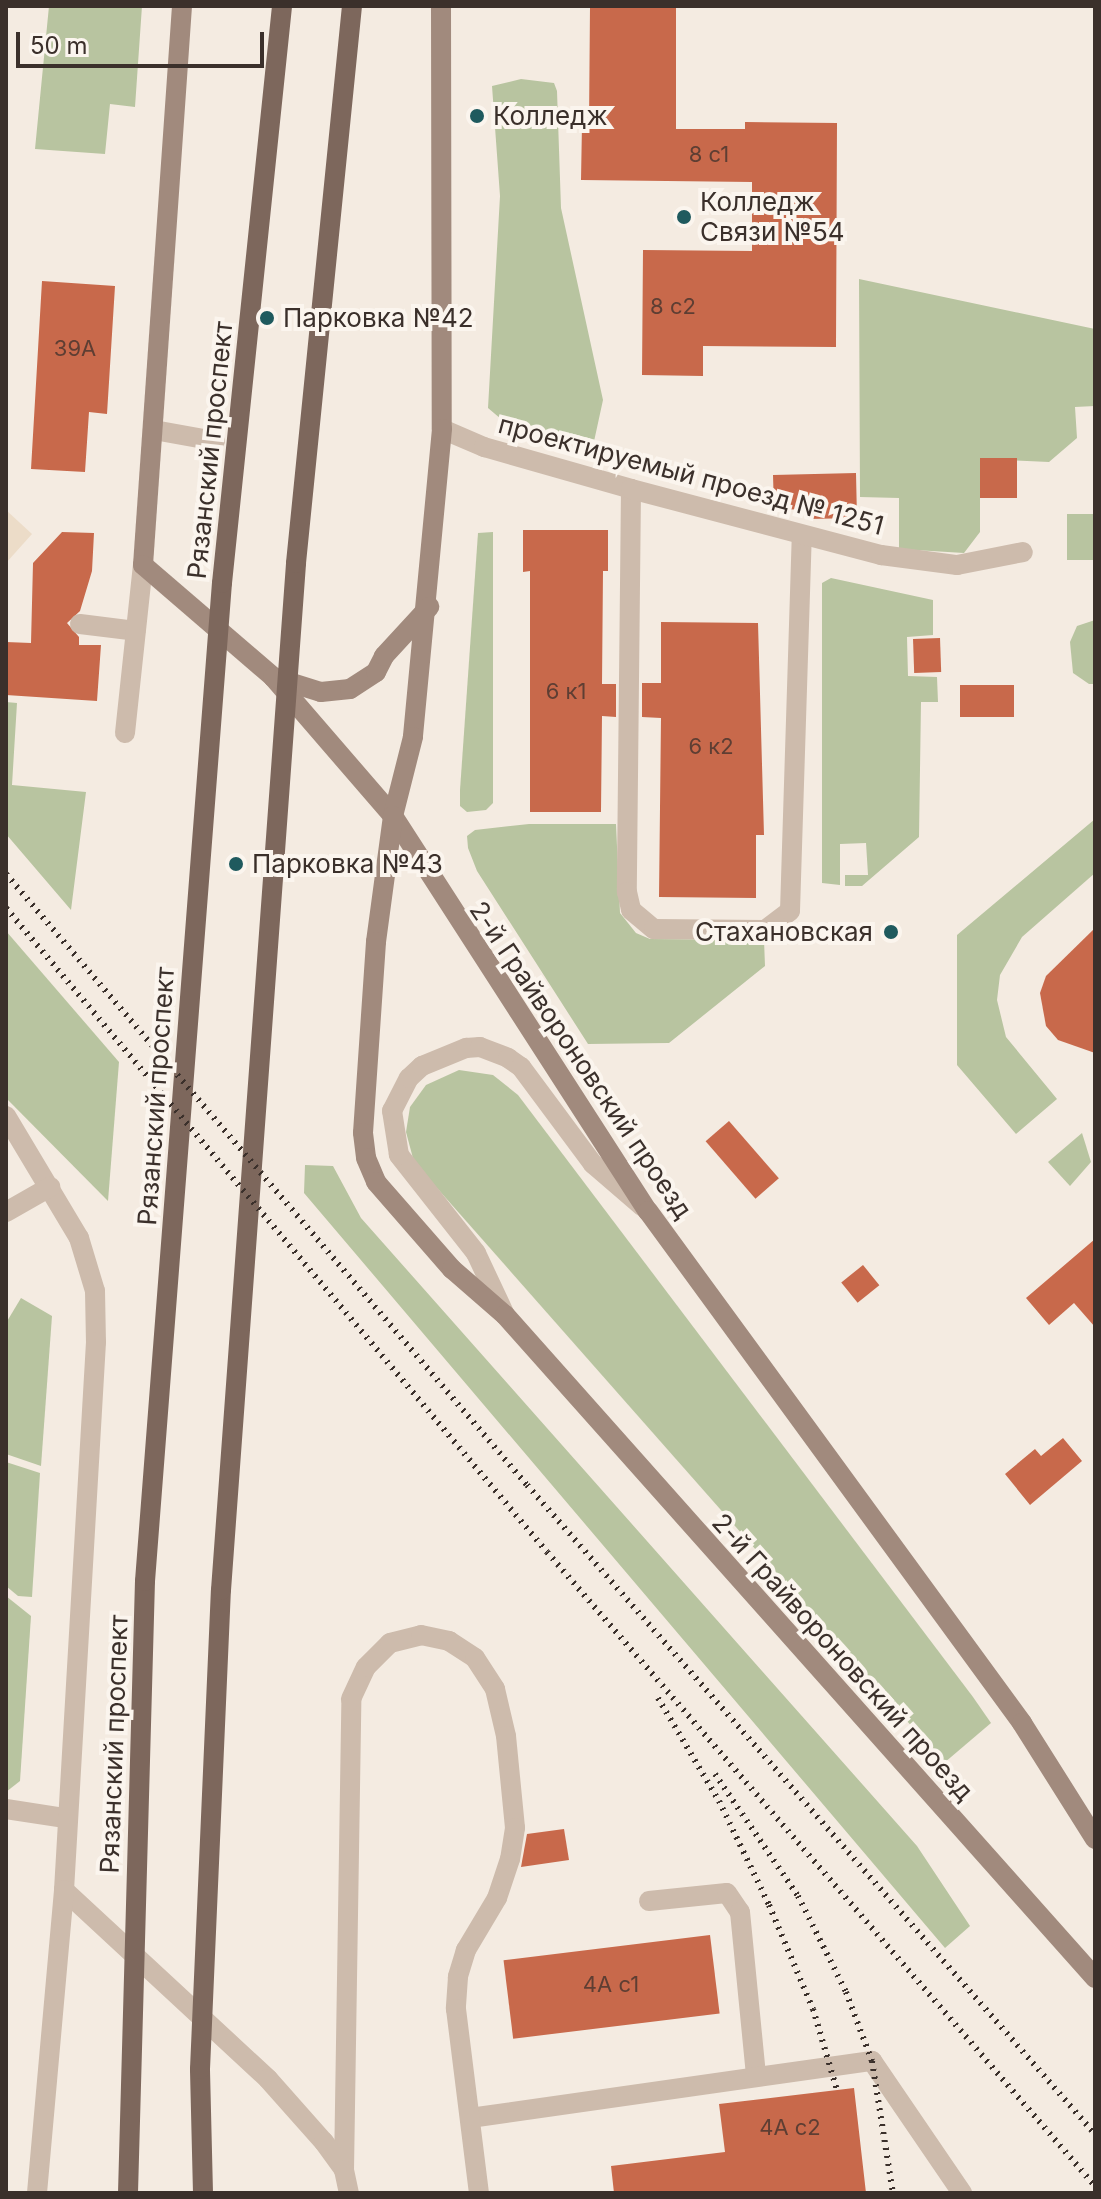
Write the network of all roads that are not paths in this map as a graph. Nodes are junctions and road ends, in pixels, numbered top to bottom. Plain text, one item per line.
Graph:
1 (182, 6) edge
2 (282, 6) edge
3 (352, 6) edge
4 (441, 6) edge
5 (442, 429) junction
6 (154, 430) junction
7 (215, 441) dead end
8 (631, 489) junction
9 (802, 538) junction
10 (1023, 552) dead end
11 (143, 565) junction
12 (429, 607) junction
13 (80, 624) dead end
14 (136, 631) junction
15 (273, 677) junction
16 (125, 733) dead end
17 (393, 816) junction
18 (6, 1116) edge
19 (50, 1187) junction
20 (648, 1211) junction
21 (6, 1212) edge
22 (505, 1315) junction
23 (6, 1809) edge
24 (65, 1818) junction
25 (1095, 1839) edge
26 (64, 1890) junction
27 (649, 1901) dead end
28 (1095, 1978) edge
29 (756, 2076) junction
30 (470, 2118) junction
31 (344, 2170) junction
32 (37, 2193) edge
33 (128, 2193) edge
34 (203, 2193) edge
35 (349, 2193) edge
36 (479, 2193) edge
37 (962, 2193) edge

1 - 6 main road
2 - 33 main road, Рязанский проспект
3 - 34 main road
4 - 5 main road
5 - 8 street, проектируемый проезд № 1251
5 - 12 main road
6 - 7 street
6 - 11 main road
8 - 9 street, проектируемый проезд № 1251
8 - 9 street
9 - 10 street, проектируемый проезд № 1251
11 - 14 street
11 - 15 main road
12 - 15 main road
12 - 17 main road
13 - 14 street
14 - 16 street
15 - 17 main road
17 - 20 main road, 2-й Грайвороновский проезд
17 - 22 main road, 2-й Грайвороновский проезд
18 - 19 street
19 - 21 street
19 - 24 street
20 - 22 street
20 - 25 main road, 2-й Грайвороновский проезд
22 - 28 main road, 2-й Грайвороновский проезд
23 - 24 street
24 - 26 street
26 - 31 street
26 - 32 street
27 - 29 street
29 - 30 street
29 - 37 street
30 - 31 street
30 - 36 street
31 - 35 street

